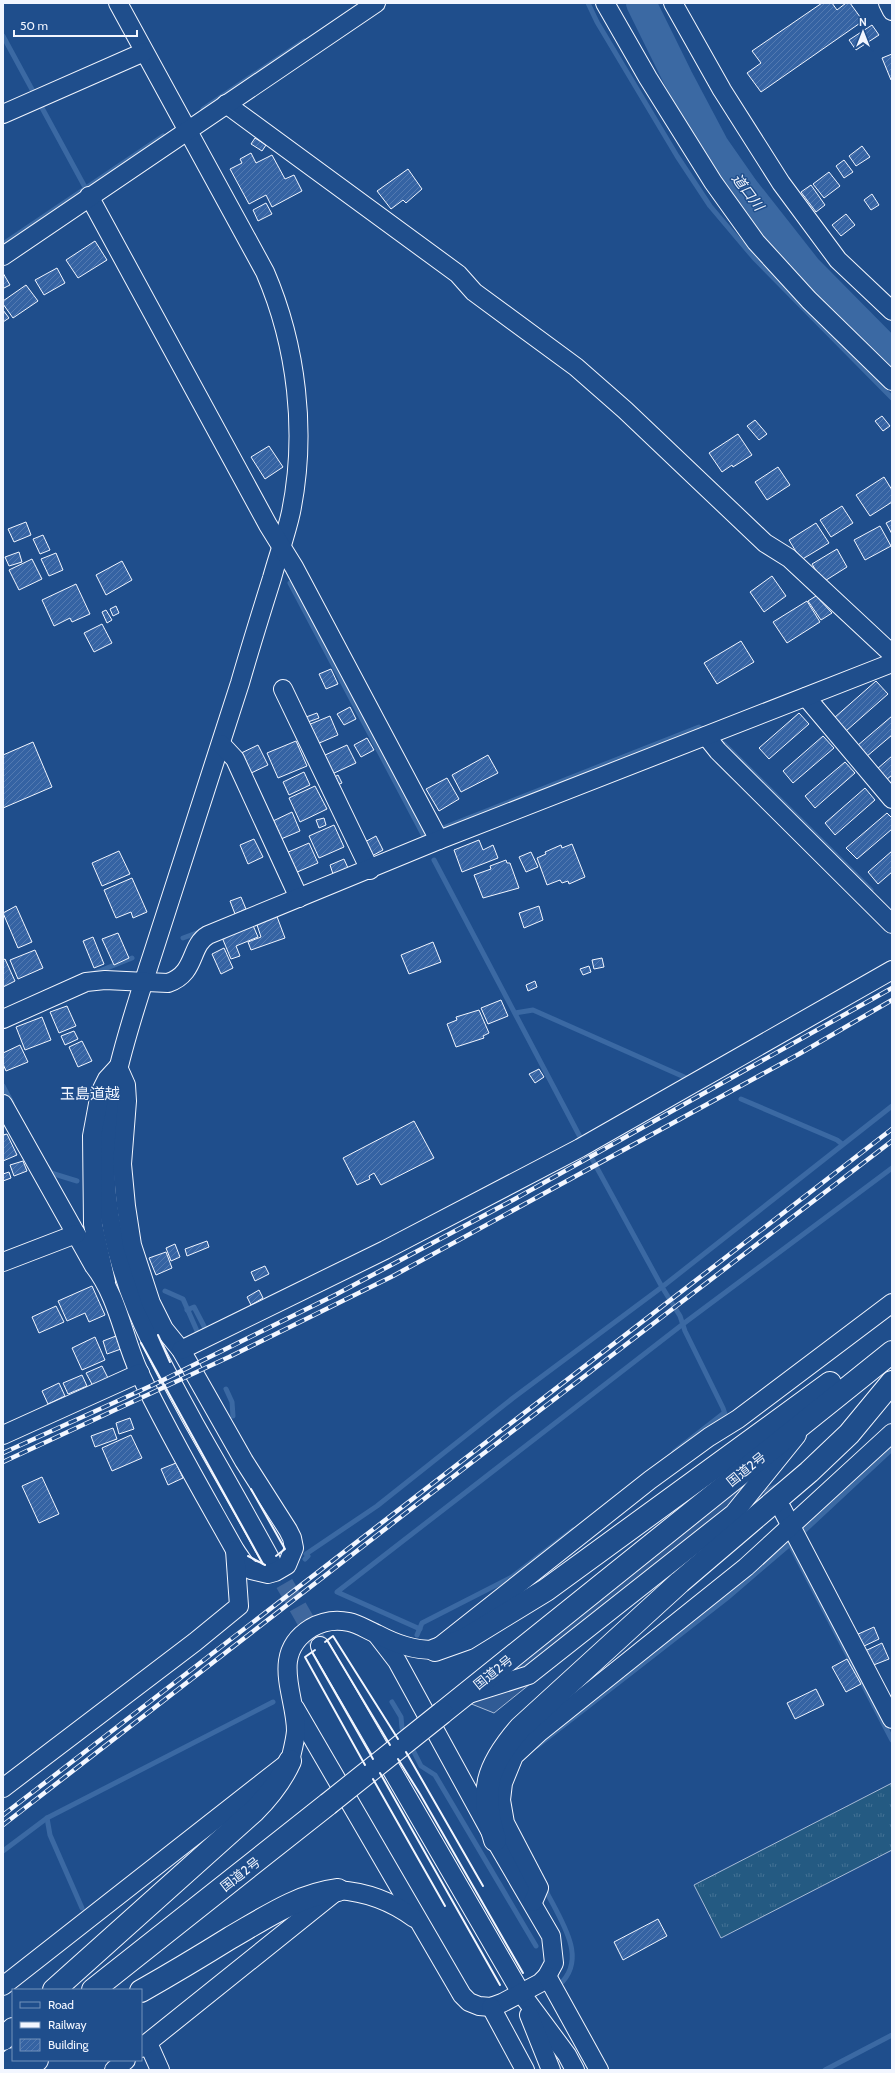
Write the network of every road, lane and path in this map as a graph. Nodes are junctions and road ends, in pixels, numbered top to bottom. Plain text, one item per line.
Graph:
1 (118, 3) edge
2 (376, 3) edge
3 (605, 3) edge
4 (673, 3) edge
5 (888, 3) edge
6 (892, 11) edge
7 (144, 52) junction
8 (221, 107) junction
9 (3, 114) edge
10 (188, 129) junction
11 (89, 196) junction
12 (3, 256) edge
13 (892, 311) edge
14 (892, 381) edge
15 (282, 545) junction
16 (890, 660) edge
17 (283, 689) dead end
18 (806, 697) junction
19 (706, 736) junction
20 (221, 744) junction
21 (892, 799) edge
22 (436, 834) junction
23 (367, 865) junction
24 (297, 893) junction
25 (892, 924) edge
26 (892, 970) edge
27 (143, 982) junction
28 (3, 1019) edge
29 (118, 1066) junction
30 (3, 1104) edge
31 (76, 1234) junction
32 (3, 1262) edge
33 (106, 1282) junction
34 (892, 1303) edge
35 (892, 1344) edge
36 (181, 1350) junction
37 (892, 1352) edge
38 (140, 1373) junction
39 (892, 1382) edge
40 (892, 1433) edge
41 (3, 1435) edge
42 (782, 1508) tunnel mouth
43 (795, 1534) junction
44 (235, 1550) junction
45 (271, 1560) tunnel mouth
46 (377, 1634) junction
47 (320, 1646) tunnel mouth
48 (435, 1650) junction
49 (294, 1706) junction
50 (892, 1719) edge
51 (290, 1761) junction
52 (3, 1788) edge
53 (495, 1840) junction
54 (338, 1890) junction
55 (533, 1902) junction
56 (418, 1921) junction
57 (548, 1976) junction
58 (3, 1986) edge
59 (55, 1989) edge
60 (94, 1989) edge
61 (142, 1990) edge
62 (521, 1993) junction
63 (491, 2006) junction
64 (12, 2030) edge
65 (3, 2039) edge
66 (144, 2045) edge
67 (12, 2060) edge
68 (36, 2061) edge
69 (125, 2061) edge
70 (3, 2068) edge
71 (23, 2070) edge
72 (114, 2070) edge
73 (160, 2070) edge
74 (525, 2070) edge
75 (551, 2070) edge
76 (575, 2070) edge
77 (599, 2070) edge

1 - 7 street
2 - 8 street
3 - 14 street
4 - 13 street
5 - 6 street
7 - 9 street
7 - 10 street
8 - 10 street
8 - 16 street
10 - 11 street
10 - 15 street
11 - 12 street
11 - 15 street
15 - 20 street
15 - 22 street
16 - 18 street
17 - 23 street
18 - 19 street
18 - 21 street
19 - 22 street
19 - 25 street
20 - 24 street
20 - 27 street
22 - 23 street
23 - 24 street
24 - 27 street
26 - 36 street
27 - 28 street
27 - 29 street
29 - 33 street
29 - 36 street
29 - 45 street
30 - 31 street
31 - 32 street
31 - 33 street
33 - 38 street
34 - 48 street
35 - 48 highway
36 - 44 street
37 - 60 highway, 国道2号, bridge
38 - 41 street
38 - 44 street
39 - 53 highway
40 - 43 street
42 - 43 street
43 - 50 street
43 - 55 street
44 - 52 street
46 - 48 street
46 - 49 street
46 - 53 street
47 - 62 street
49 - 51 street
49 - 56 street
51 - 58 street
51 - 59 highway
53 - 55 street
54 - 56 street
54 - 61 highway
54 - 66 street
55 - 57 street
56 - 63 street
57 - 62 street
57 - 77 street
62 - 63 street
62 - 75 street
62 - 76 street
63 - 74 street
64 - 65 highway
66 - 73 street
67 - 70 highway
68 - 71 highway
69 - 72 street

